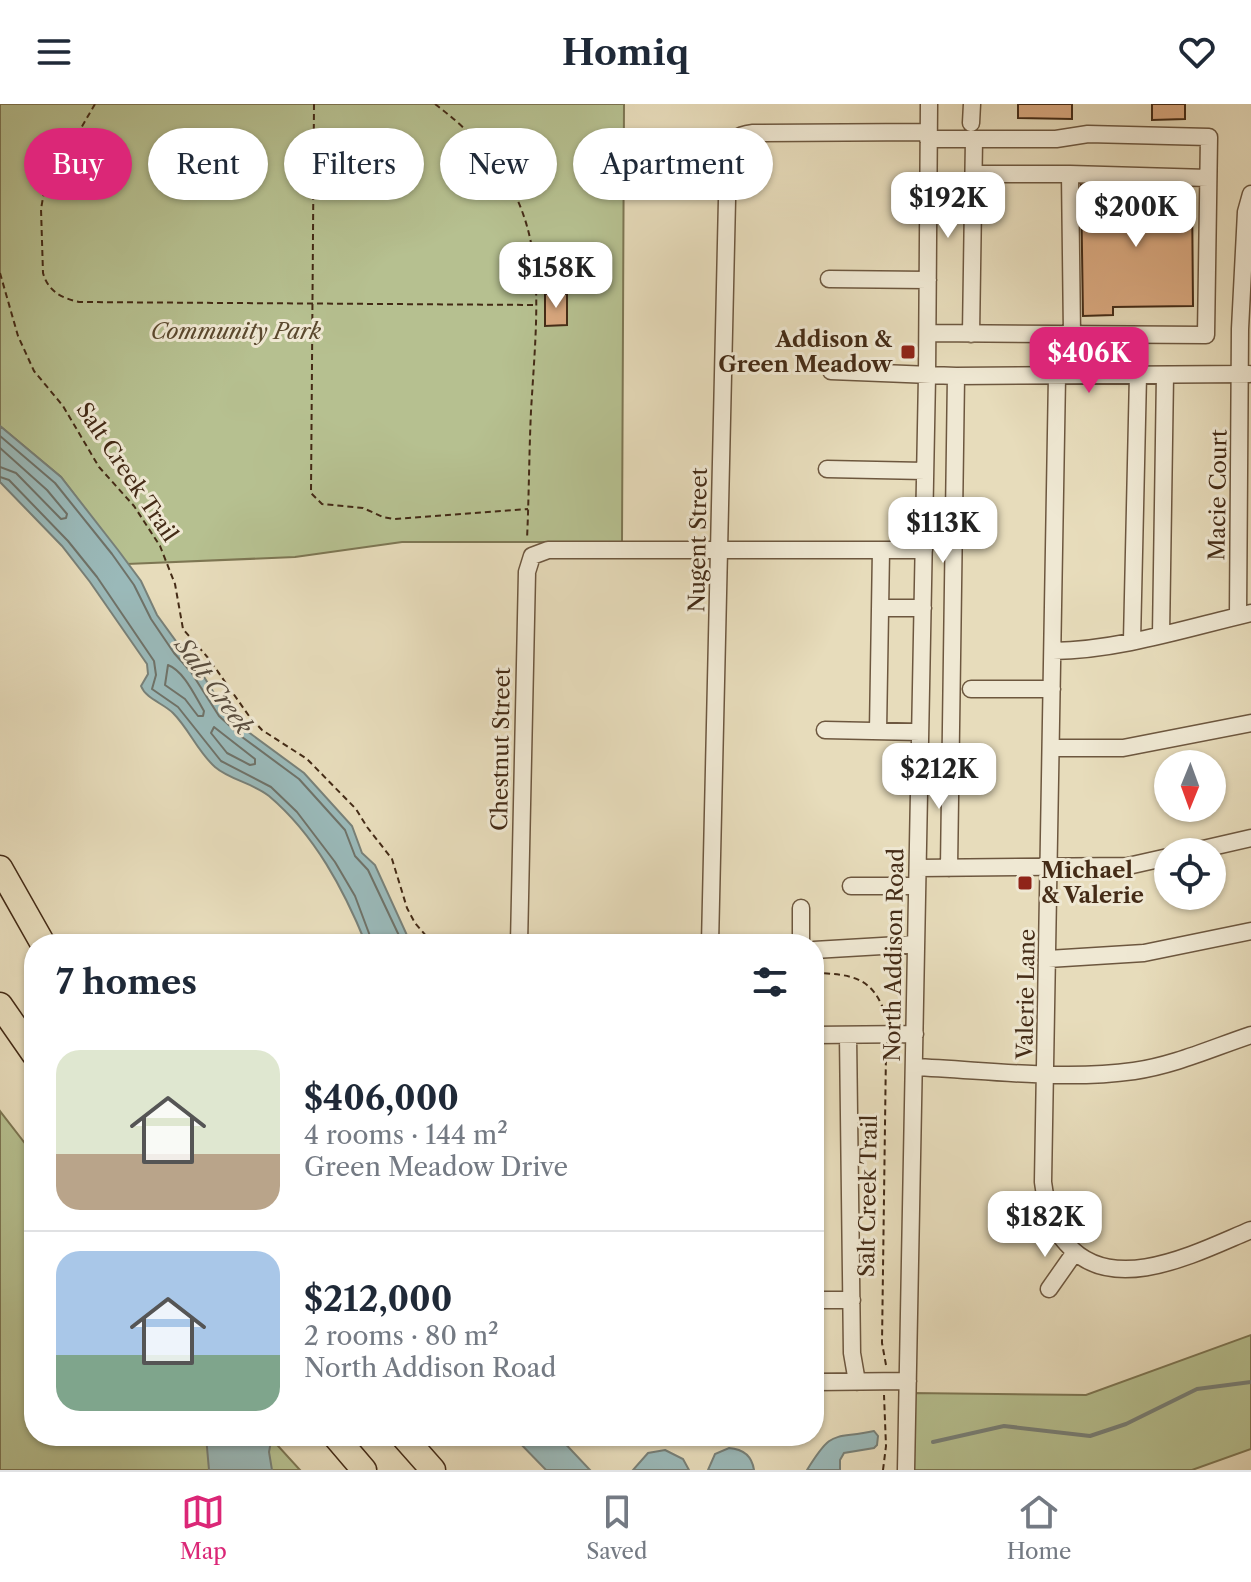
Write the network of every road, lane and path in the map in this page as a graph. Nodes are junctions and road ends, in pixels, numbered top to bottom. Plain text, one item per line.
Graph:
1 (95, 104) edge
2 (314, 104) edge
3 (435, 104) edge
4 (444, 104) edge
5 (929, 104) edge
6 (972, 104) edge
7 (442, 110) junction
8 (973, 131) junction
9 (928, 135) junction
10 (974, 174) junction
11 (1070, 174) junction
12 (1208, 178) junction
13 (1251, 194) edge
14 (1247, 263) edge
15 (0, 273) edge
16 (829, 279) dead end
17 (928, 280) junction
18 (312, 303) junction
19 (537, 305) junction
20 (1246, 329) edge
21 (928, 333) junction
22 (971, 334) junction
23 (1072, 334) junction
24 (831, 371) dead end
25 (1246, 374) edge
26 (1138, 375) junction
27 (1165, 375) junction
28 (927, 376) junction
29 (956, 376) junction
30 (1057, 376) junction
31 (827, 469) dead end
32 (925, 471) junction
33 (528, 509) junction
34 (720, 550) junction
35 (881, 550) junction
36 (924, 550) junction
37 (532, 556) junction
38 (880, 608) junction
39 (923, 608) junction
40 (1245, 615) edge
41 (1161, 635) junction
42 (1132, 641) junction
43 (1053, 651) junction
44 (971, 689) dead end
45 (1052, 689) junction
46 (1251, 723) edge
47 (825, 730) dead end
48 (878, 731) junction
49 (920, 732) junction
50 (1051, 748) junction
51 (1251, 838) edge
52 (1226, 844) edge
53 (1154, 860) edge
54 (0, 868) edge
55 (918, 868) junction
56 (949, 868) junction
57 (1049, 868) junction
58 (851, 886) dead end
59 (917, 886) junction
60 (801, 908) dead end
61 (1251, 931) edge
62 (37, 934) edge
63 (424, 934) edge
64 (519, 934) edge
65 (710, 934) edge
66 (801, 934) edge
67 (916, 944) junction
68 (824, 949) edge
69 (1048, 959) junction
70 (824, 973) edge
71 (0, 1005) edge
72 (915, 1034) junction
73 (824, 1035) edge
74 (848, 1035) junction
75 (887, 1035) junction
76 (1251, 1035) edge
77 (24, 1040) edge
78 (914, 1067) junction
79 (1046, 1073) junction
80 (1251, 1230) edge
81 (1075, 1252) junction
82 (1049, 1289) dead end
83 (824, 1300) edge
84 (852, 1300) junction
85 (885, 1381) junction
86 (908, 1381) junction
87 (824, 1382) edge
88 (857, 1382) junction
89 (344, 1446) edge
90 (412, 1446) edge
91 (364, 1470) edge
92 (433, 1470) edge
93 (883, 1470) edge
94 (906, 1470) edge

1 - 18 path
2 - 18 path
3 - 7 path
4 - 7 path
5 - 9 street, North Addison Road
6 - 8 street
7 - 19 path
8 - 9 street
8 - 10 street
8 - 12 street
9 - 17 street, North Addison Road
9 - 34 street, Nugent Street
10 - 11 street
10 - 22 street
11 - 12 street
11 - 23 street
12 - 23 street
13 - 14 street, Macie Court
14 - 20 street, Macie Court
15 - 63 path, Salt Creek Trail
16 - 17 street
17 - 21 street, North Addison Road
18 - 19 path
18 - 33 path
19 - 33 path
20 - 25 street, Macie Court
21 - 22 street
21 - 28 street, North Addison Road
22 - 23 street
24 - 28 street
25 - 27 street
25 - 40 street, Macie Court
26 - 27 street
26 - 30 street
26 - 42 street
27 - 41 street
28 - 29 street
28 - 32 street, North Addison Road
29 - 30 street
29 - 56 street
30 - 43 street, Valerie Lane
31 - 32 street
32 - 36 street, North Addison Road
33 - 37 path
34 - 35 street
34 - 37 street
34 - 65 street, Nugent Street
35 - 36 street
35 - 38 street
36 - 39 street, North Addison Road
37 - 64 street, Chestnut Street
38 - 39 street
38 - 48 street
39 - 49 street, North Addison Road
40 - 41 street
41 - 42 street
42 - 43 street
43 - 45 street, Valerie Lane
44 - 45 street
45 - 50 street, Valerie Lane
46 - 50 street
47 - 48 street
48 - 49 street
49 - 55 street, North Addison Road
50 - 57 street, Valerie Lane
51 - 52 street
53 - 57 street
54 - 62 highway
55 - 56 street
55 - 59 street, North Addison Road
56 - 57 street
57 - 69 street, Valerie Lane
58 - 59 street
59 - 67 street, North Addison Road
60 - 66 street
61 - 69 street
67 - 68 street
67 - 72 street, North Addison Road
69 - 79 street, Valerie Lane
70 - 75 path, Salt Creek Trail
71 - 77 highway
72 - 75 street
72 - 78 street, North Addison Road
73 - 74 street
74 - 75 street
74 - 84 street
75 - 85 path, Salt Creek Trail
76 - 79 street
78 - 79 street
78 - 86 street, North Addison Road
79 - 81 street, Valerie Lane
80 - 81 street
81 - 82 street
83 - 84 street
84 - 88 street
85 - 86 street
85 - 88 street
85 - 93 path, Salt Creek Trail
86 - 94 street, North Addison Road
87 - 88 street
89 - 91 highway
90 - 92 highway

